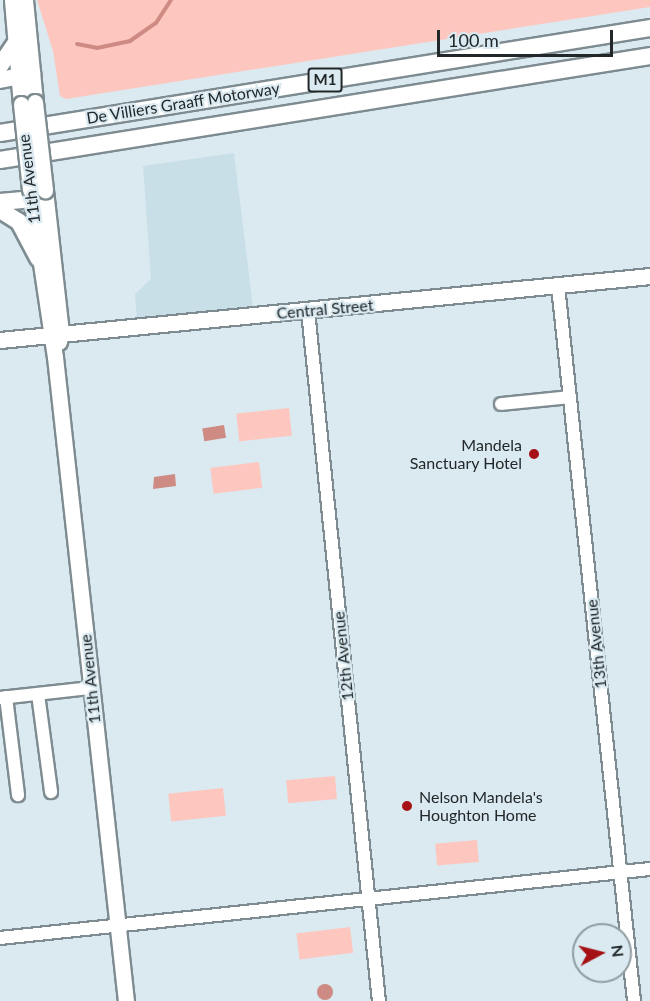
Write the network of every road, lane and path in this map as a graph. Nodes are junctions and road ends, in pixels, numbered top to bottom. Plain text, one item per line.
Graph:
1 (12, 0) edge
2 (25, 0) edge
3 (650, 28) edge
4 (16, 42) junction
5 (650, 57) edge
6 (0, 66) edge
7 (25, 75) junction
8 (0, 80) edge
9 (0, 133) edge
10 (0, 160) edge
11 (38, 194) junction
12 (0, 202) edge
13 (0, 210) edge
14 (38, 258) junction
15 (650, 276) edge
16 (558, 286) junction
17 (308, 311) junction
18 (55, 333) junction
19 (0, 340) edge
20 (570, 397) junction
21 (501, 404) dead end
22 (91, 688) junction
23 (38, 693) junction
24 (3, 698) edge
25 (51, 792) dead end
26 (18, 795) dead end
27 (650, 868) edge
28 (620, 873) junction
29 (368, 897) junction
30 (118, 926) junction
31 (0, 938) edge
32 (126, 1001) edge
33 (380, 1001) edge
34 (634, 1001) edge

1 - 4 main road, 11th Avenue
2 - 7 main road, 11th Avenue
3 - 9 highway, De Villiers Graaff Motorway / M1
4 - 6 highway
4 - 7 main road, 11th Avenue
5 - 10 highway, M1
7 - 8 highway
7 - 11 main road, 11th Avenue, bridge
11 - 12 highway
11 - 14 main road, 11th Avenue
11 - 18 main road, 11th Avenue
13 - 14 highway
14 - 18 main road, 11th Avenue
15 - 16 main road, Central Street
16 - 17 main road, Central Street
16 - 20 street, 13th Avenue
17 - 18 main road, Central Street
17 - 29 street, 12th Avenue
18 - 19 main road, Central Street
18 - 22 main road, 11th Avenue
20 - 21 street
20 - 28 street, 13th Avenue
22 - 23 street
22 - 30 main road, 11th Avenue
23 - 24 street
23 - 25 street
24 - 26 street
27 - 28 street
28 - 29 street
28 - 34 street, 13th Avenue
29 - 30 street
29 - 33 street, 12th Avenue
30 - 31 street
30 - 32 main road, 11th Avenue

